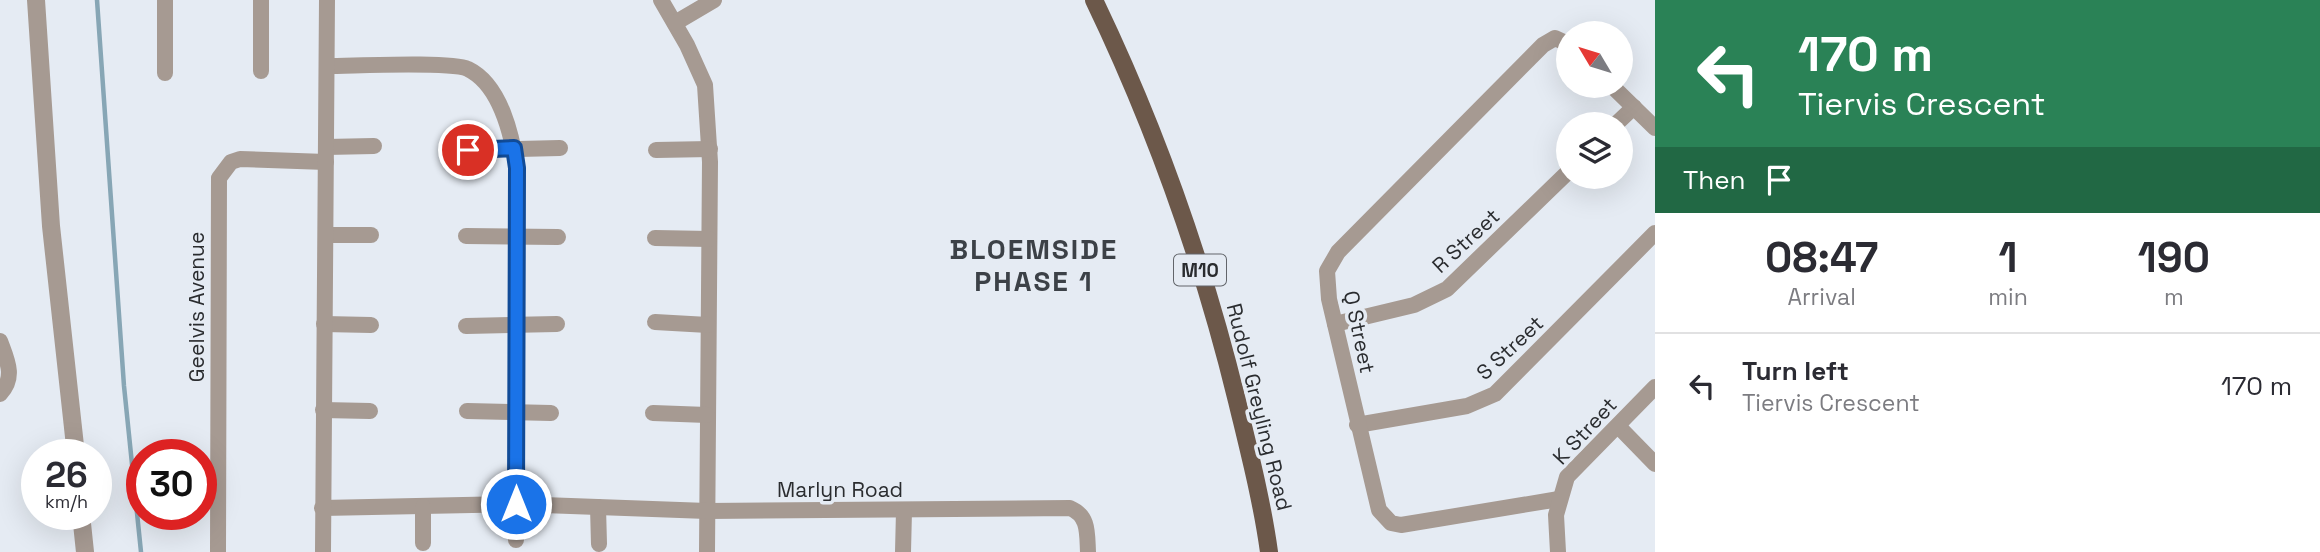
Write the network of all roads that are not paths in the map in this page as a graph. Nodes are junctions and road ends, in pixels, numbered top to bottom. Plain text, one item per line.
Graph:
1 (36, 0) edge
2 (165, 0) edge
3 (261, 0) edge
4 (327, 0) edge
5 (662, 0) edge
6 (714, 0) edge
7 (1094, 0) edge
8 (675, 23) junction
9 (1556, 38) edge
10 (327, 66) junction
11 (261, 71) dead end
12 (165, 73) dead end
13 (1625, 98) edge
14 (1634, 107) junction
15 (1629, 112) edge
16 (1655, 128) edge
17 (374, 146) dead end
18 (514, 148) junction
19 (560, 148) dead end
20 (656, 149) dead end
21 (710, 149) junction
22 (468, 150) dead end
23 (326, 155) junction
24 (1556, 184) edge
25 (1655, 233) edge
26 (326, 235) junction
27 (370, 235) dead end
28 (466, 236) dead end
29 (517, 237) junction
30 (558, 237) dead end
31 (655, 238) dead end
32 (709, 239) junction
33 (654, 322) dead end
34 (324, 324) junction
35 (557, 324) dead end
36 (1335, 324) junction
37 (517, 325) junction
38 (708, 325) junction
39 (371, 326) dead end
40 (466, 326) dead end
41 (0, 341) edge
42 (1655, 387) edge
43 (0, 394) edge
44 (323, 410) junction
45 (370, 411) dead end
46 (467, 411) dead end
47 (516, 412) junction
48 (551, 413) dead end
49 (653, 413) dead end
50 (707, 415) junction
51 (1357, 425) junction
52 (1618, 426) junction
53 (74, 439) edge
54 (1655, 464) edge
55 (1559, 499) junction
56 (516, 504) junction
57 (423, 507) junction
58 (598, 507) junction
59 (322, 508) junction
60 (707, 511) junction
61 (904, 511) junction
62 (83, 530) edge
63 (516, 540) dead end
64 (423, 543) dead end
65 (599, 544) dead end
66 (85, 552) edge
67 (218, 552) edge
68 (323, 552) edge
69 (707, 552) edge
70 (904, 552) edge
71 (1088, 552) edge
72 (1269, 552) edge
73 (1558, 552) edge

1 - 53 street
2 - 12 street
3 - 11 street
4 - 10 street
5 - 8 street
6 - 8 street
7 - 72 main road, Rudolf Greyling Road / M10
8 - 21 street
9 - 36 street, Q Street
10 - 18 street
10 - 23 street
13 - 14 street
14 - 15 street
14 - 16 street
17 - 23 street, Geelvis Avenue
18 - 19 street
18 - 22 street
18 - 29 street
20 - 21 street
21 - 32 street
23 - 26 street
23 - 67 street, Geelvis Avenue
24 - 36 street, R Street
25 - 51 street, S Street
26 - 27 street
26 - 34 street
28 - 29 street
29 - 30 street
29 - 37 street
31 - 32 street
32 - 38 street
33 - 38 street
34 - 39 street
34 - 44 street
35 - 37 street
36 - 51 street, Q Street
37 - 40 street
37 - 47 street
38 - 50 street
41 - 43 street
42 - 52 street, K Street
44 - 45 street
44 - 59 street
46 - 47 street
47 - 48 street
47 - 56 street
49 - 50 street
50 - 60 street
51 - 55 street, Q Street
52 - 54 street
52 - 55 street, K Street
55 - 73 street, K Street
56 - 57 street, Marlyn Road
56 - 58 street, Marlyn Road
56 - 63 street
57 - 59 street, Marlyn Road
57 - 64 street
58 - 60 street, Marlyn Road
58 - 65 street
59 - 68 street
60 - 61 street, Marlyn Road
60 - 69 street
61 - 70 street
61 - 71 street, Marlyn Road
62 - 66 street

